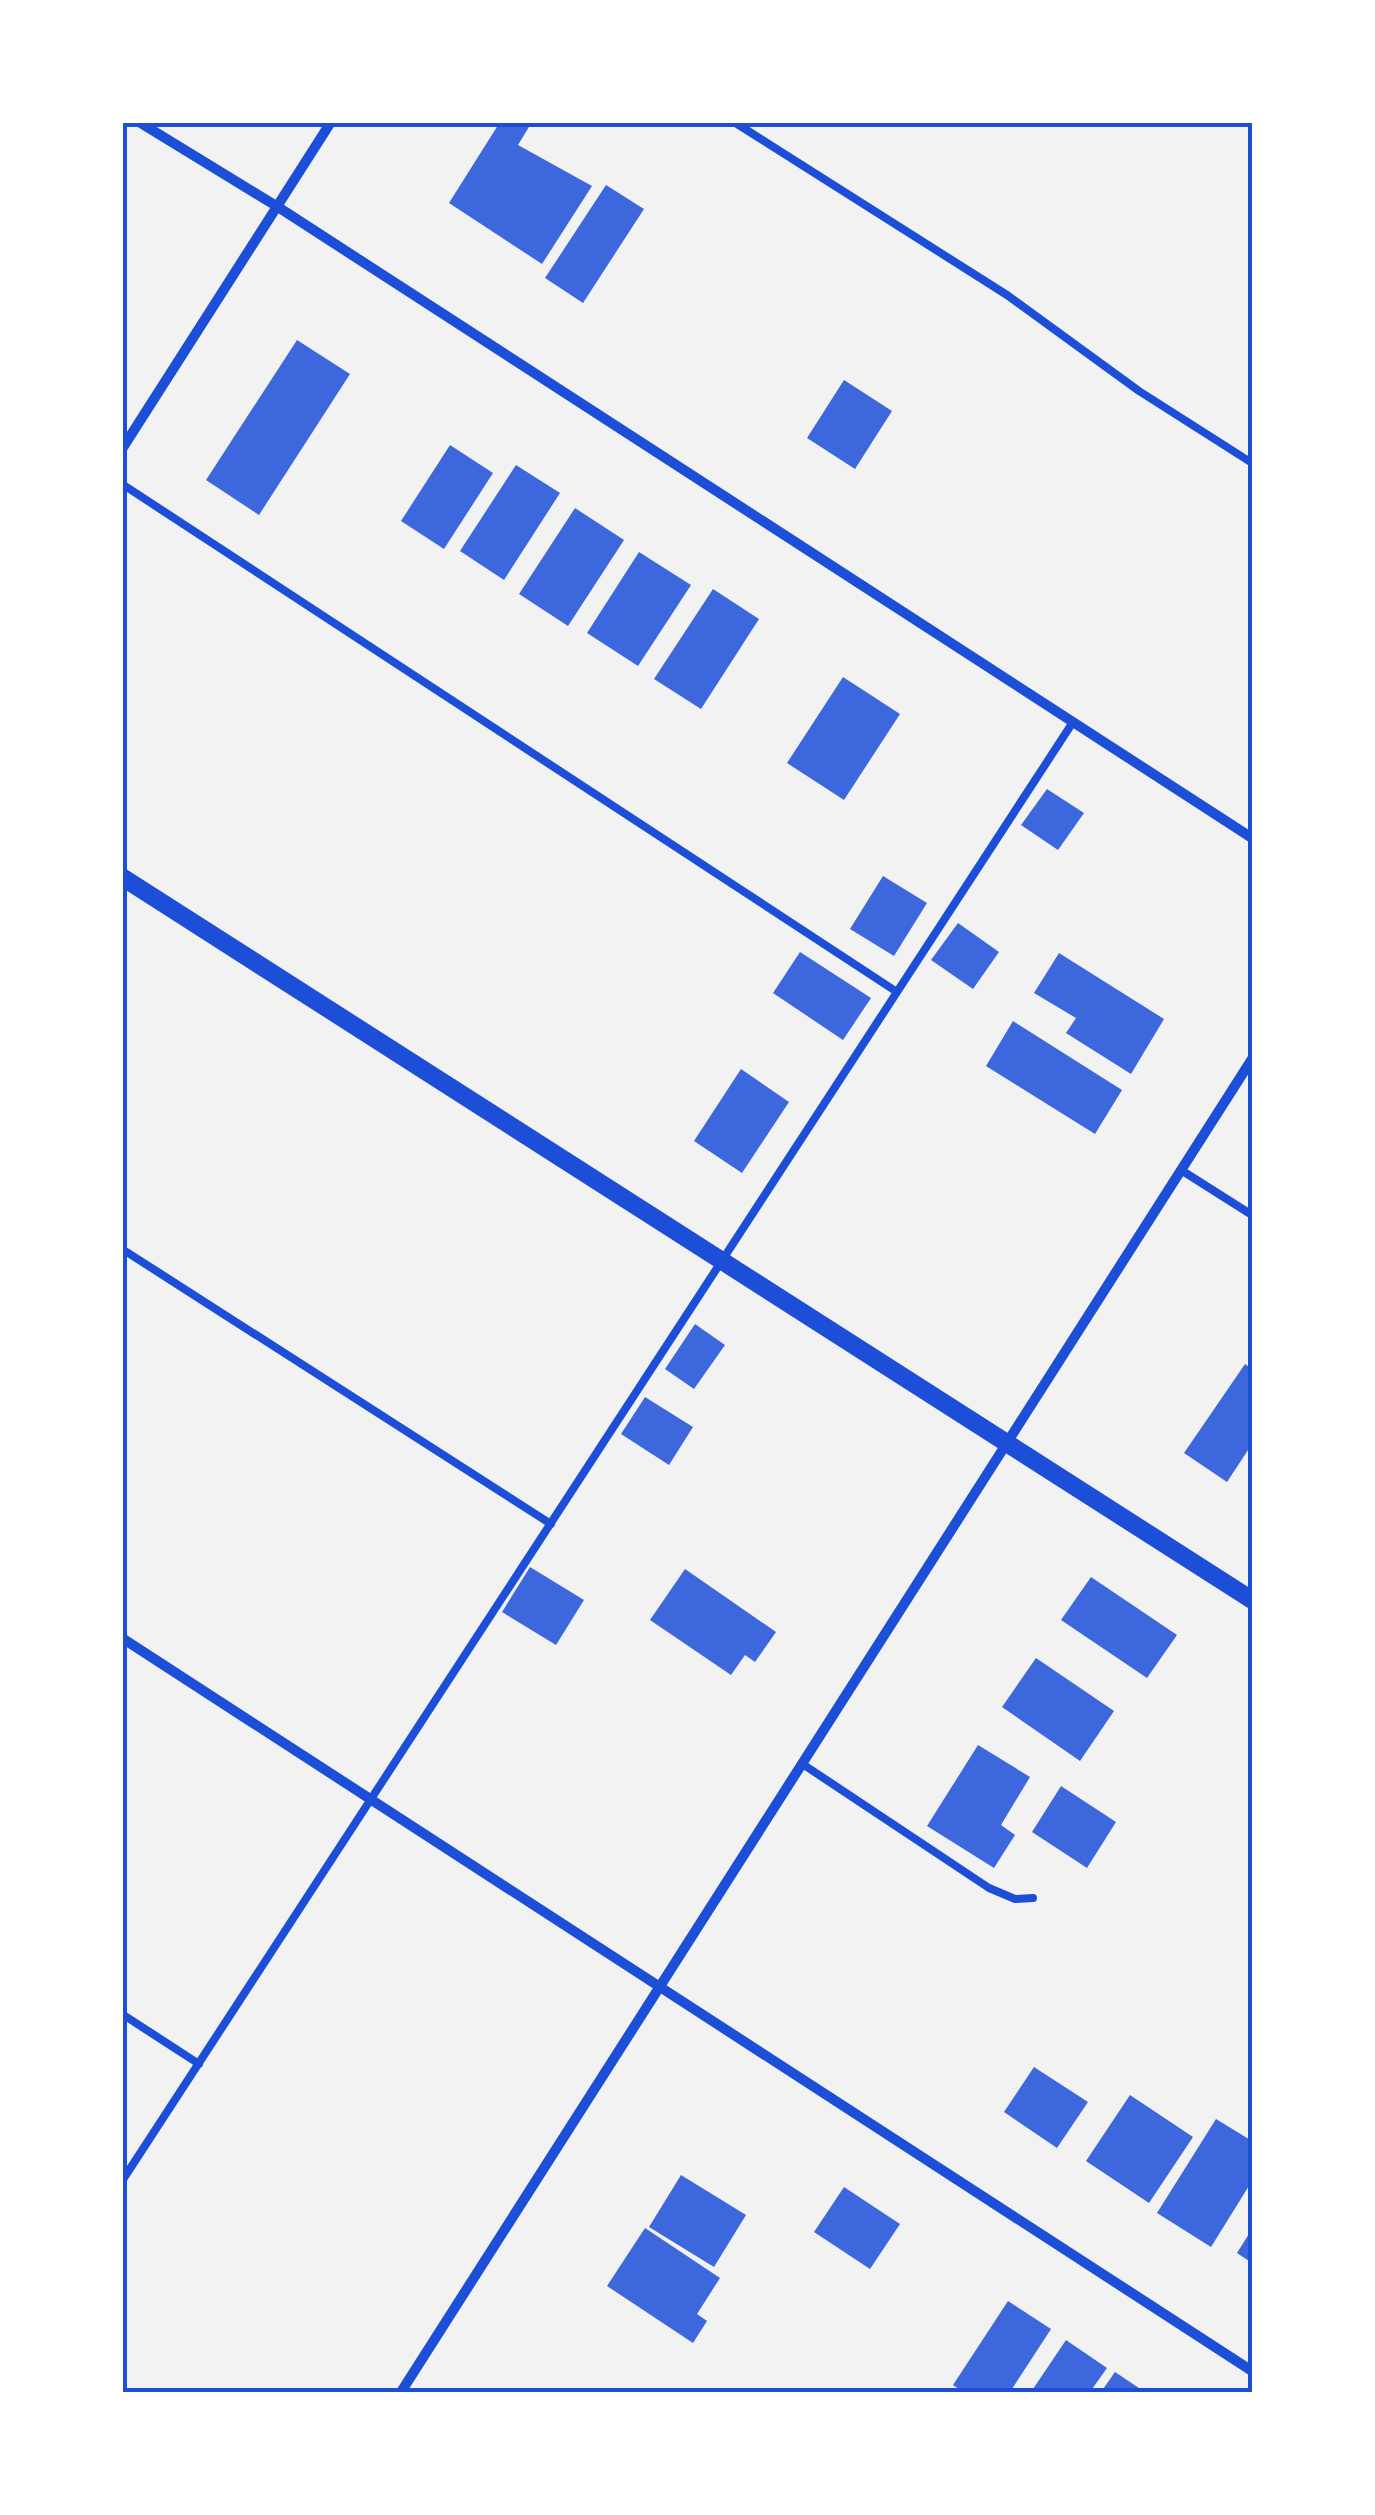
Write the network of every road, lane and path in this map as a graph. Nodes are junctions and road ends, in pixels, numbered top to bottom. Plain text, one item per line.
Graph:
1 (139, 122) edge
2 (331, 122) edge
3 (734, 122) edge
4 (278, 207) junction
5 (122, 448) edge
6 (1252, 463) edge
7 (122, 484) edge
8 (1073, 722) junction
9 (1252, 838) edge
10 (122, 877) edge
11 (897, 992) junction
12 (1252, 1059) edge
13 (1182, 1170) junction
14 (1252, 1215) edge
15 (122, 1249) edge
16 (722, 1260) junction
17 (1008, 1442) junction
18 (551, 1524) junction
19 (1252, 1600) edge
20 (122, 1638) edge
21 (804, 1765) junction
22 (371, 1799) junction
23 (1033, 1898) dead end
24 (663, 1988) junction
25 (122, 2014) edge
26 (199, 2064) junction
27 (122, 2181) edge
28 (1252, 2370) edge
29 (401, 2392) edge

1 - 4 street
2 - 4 street
3 - 6 lane
4 - 5 street
4 - 8 street
7 - 11 lane
8 - 9 street
8 - 11 lane
10 - 16 street
11 - 16 lane
12 - 13 street
13 - 14 lane
13 - 17 street
15 - 18 lane
16 - 17 street
16 - 18 lane
17 - 19 street
17 - 21 street
18 - 22 lane
20 - 22 street
21 - 23 lane
21 - 24 street
22 - 24 street
22 - 26 lane
24 - 28 street
24 - 29 street
25 - 26 lane
26 - 27 lane

